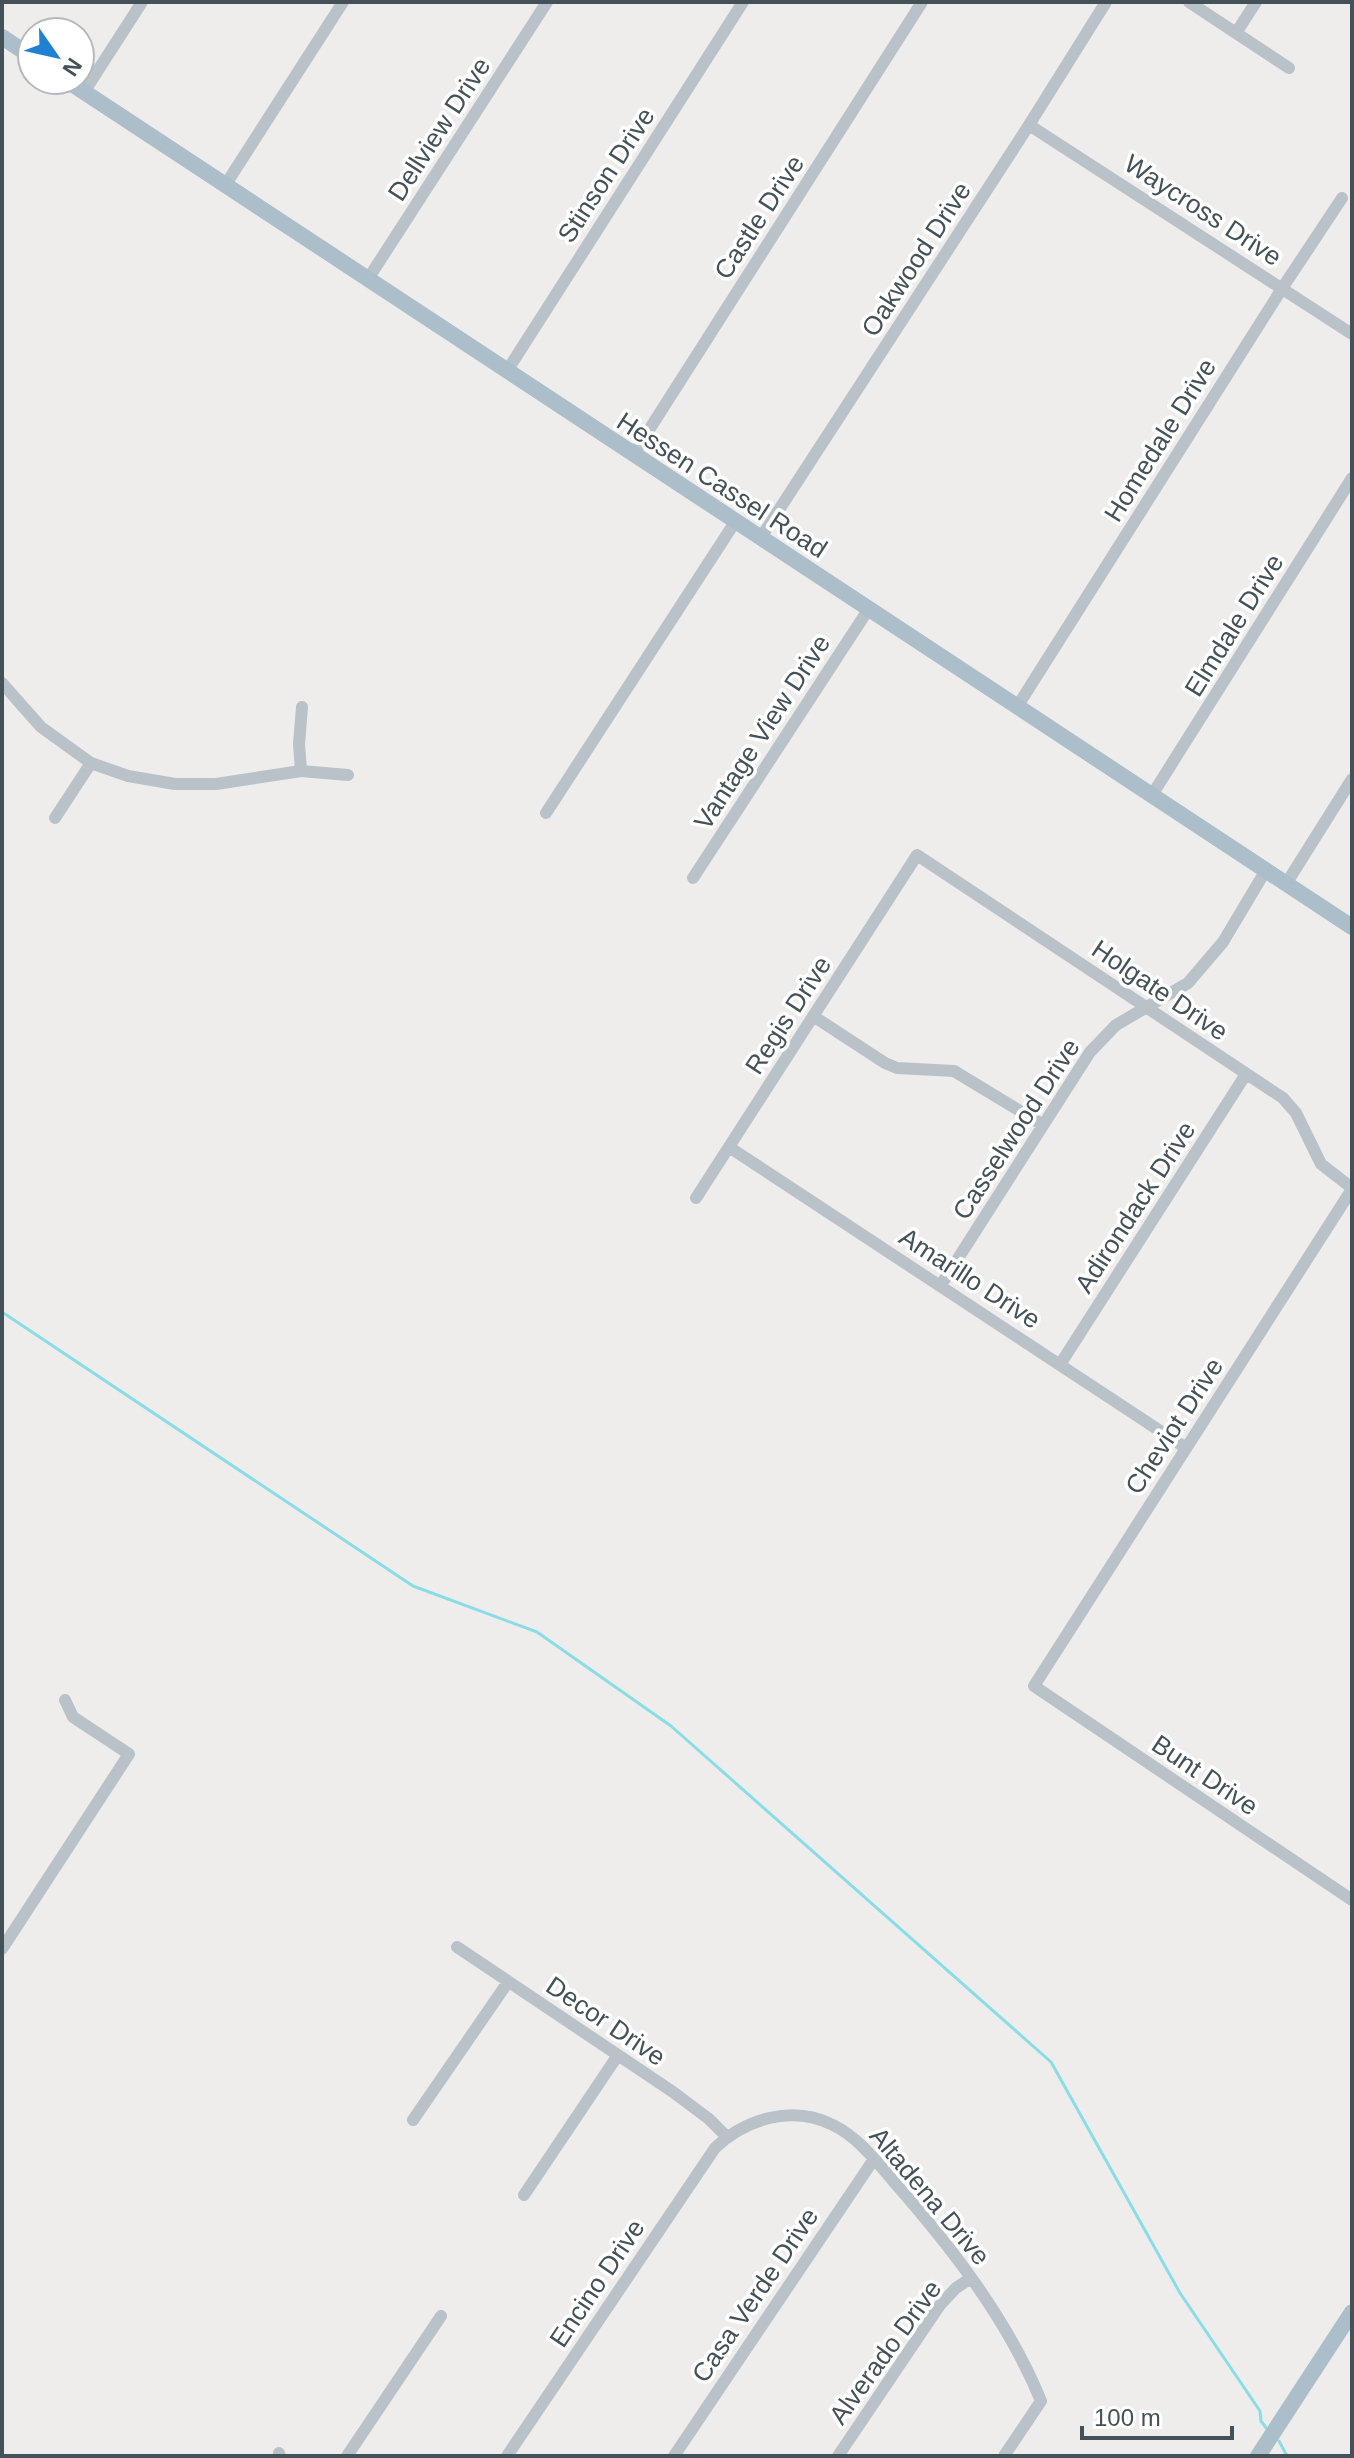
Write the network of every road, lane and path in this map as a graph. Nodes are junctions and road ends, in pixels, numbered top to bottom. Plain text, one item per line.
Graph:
1 (142, 2) edge
2 (343, 2) edge
3 (547, 2) edge
4 (743, 2) edge
5 (922, 2) edge
6 (1106, 2) edge
7 (1189, 2) edge
8 (1256, 2) edge
9 (1236, 33) junction
10 (1289, 68) dead end
11 (96, 73) edge
12 (90, 96) edge
13 (1029, 125) junction
14 (226, 184) junction
15 (1342, 198) dead end
16 (368, 279) junction
17 (1283, 287) junction
18 (1352, 334) edge
19 (507, 371) junction
20 (633, 455) junction
21 (1352, 478) edge
22 (735, 522) junction
23 (760, 539) junction
24 (868, 610) junction
25 (2, 683) edge
26 (302, 707) dead end
27 (1017, 707) junction
28 (91, 763) junction
29 (301, 771) junction
30 (348, 775) dead end
31 (1352, 779) edge
32 (1152, 795) junction
33 (546, 813) dead end
34 (55, 818) dead end
35 (917, 855) joint
36 (1266, 870) junction
37 (693, 878) dead end
38 (1286, 884) junction
39 (1352, 927) edge
40 (1146, 1006) junction
41 (813, 1016) junction
42 (1246, 1074) junction
43 (1043, 1125) junction
44 (729, 1147) junction
45 (1352, 1189) edge
46 (696, 1198) dead end
47 (941, 1285) junction
48 (1061, 1363) junction
49 (1186, 1448) junction
50 (1034, 1686) joint
51 (65, 1700) dead end
52 (1352, 1900) edge
53 (3, 1946) edge
54 (457, 1947) dead end
55 (508, 1982) junction
56 (618, 2055) junction
57 (413, 2120) dead end
58 (727, 2137) junction
59 (874, 2159) junction
60 (524, 2195) dead end
61 (971, 2278) junction
62 (1352, 2312) edge
63 (441, 2316) dead end
64 (347, 2456) edge
65 (507, 2456) edge
66 (674, 2456) edge
67 (838, 2456) edge
68 (1004, 2456) edge
69 (1258, 2456) edge

1 - 11 street
2 - 14 street
3 - 16 street, Dellview Drive
4 - 19 street, Stinson Drive
5 - 20 street, Castle Drive
6 - 13 street, Oakwood Drive
7 - 9 street
8 - 9 street
9 - 10 street
12 - 14 main road, Hessen Cassel Road
13 - 17 street, Waycross Drive
13 - 23 street, Oakwood Drive
14 - 16 main road, Hessen Cassel Road
15 - 17 street, Homedale Drive
16 - 19 main road, Hessen Cassel Road
17 - 18 street, Waycross Drive
17 - 27 street, Homedale Drive
19 - 20 main road, Hessen Cassel Road
20 - 22 main road, Hessen Cassel Road
21 - 32 street, Elmdale Drive
22 - 23 main road, Hessen Cassel Road
22 - 33 street
23 - 24 main road, Hessen Cassel Road
24 - 27 main road, Hessen Cassel Road
24 - 37 street, Vantage View Drive
25 - 28 street
26 - 29 street
27 - 32 main road, Hessen Cassel Road
28 - 29 street
28 - 34 street
29 - 30 street
31 - 38 street
32 - 36 main road, Hessen Cassel Road
35 - 40 street, Holgate Drive
35 - 41 street, Regis Drive
36 - 38 main road, Hessen Cassel Road
36 - 40 street, Casselwood Drive
38 - 39 main road, Hessen Cassel Road
40 - 42 street, Holgate Drive
40 - 43 street, Casselwood Drive
41 - 43 street
41 - 44 street, Regis Drive
42 - 45 street, Holgate Drive
42 - 48 street, Adirondack Drive
43 - 47 street, Casselwood Drive
44 - 46 street, Regis Drive
44 - 47 street, Amarillo Drive
45 - 49 street, Cheviot Drive
47 - 48 street, Amarillo Drive
48 - 49 street, Amarillo Drive
49 - 50 street, Cheviot Drive
50 - 52 street, Bunt Drive
51 - 53 street
54 - 55 street, Decor Drive
55 - 56 street, Decor Drive
55 - 57 street
56 - 58 street, Decor Drive
56 - 60 street
58 - 59 street, Altadena Drive
58 - 65 street, Encino Drive
59 - 61 street, Altadena Drive
59 - 66 street, Casa Verde Drive
61 - 67 street, Alverado Drive
61 - 68 street, Altadena Drive
62 - 69 main road
63 - 64 street

